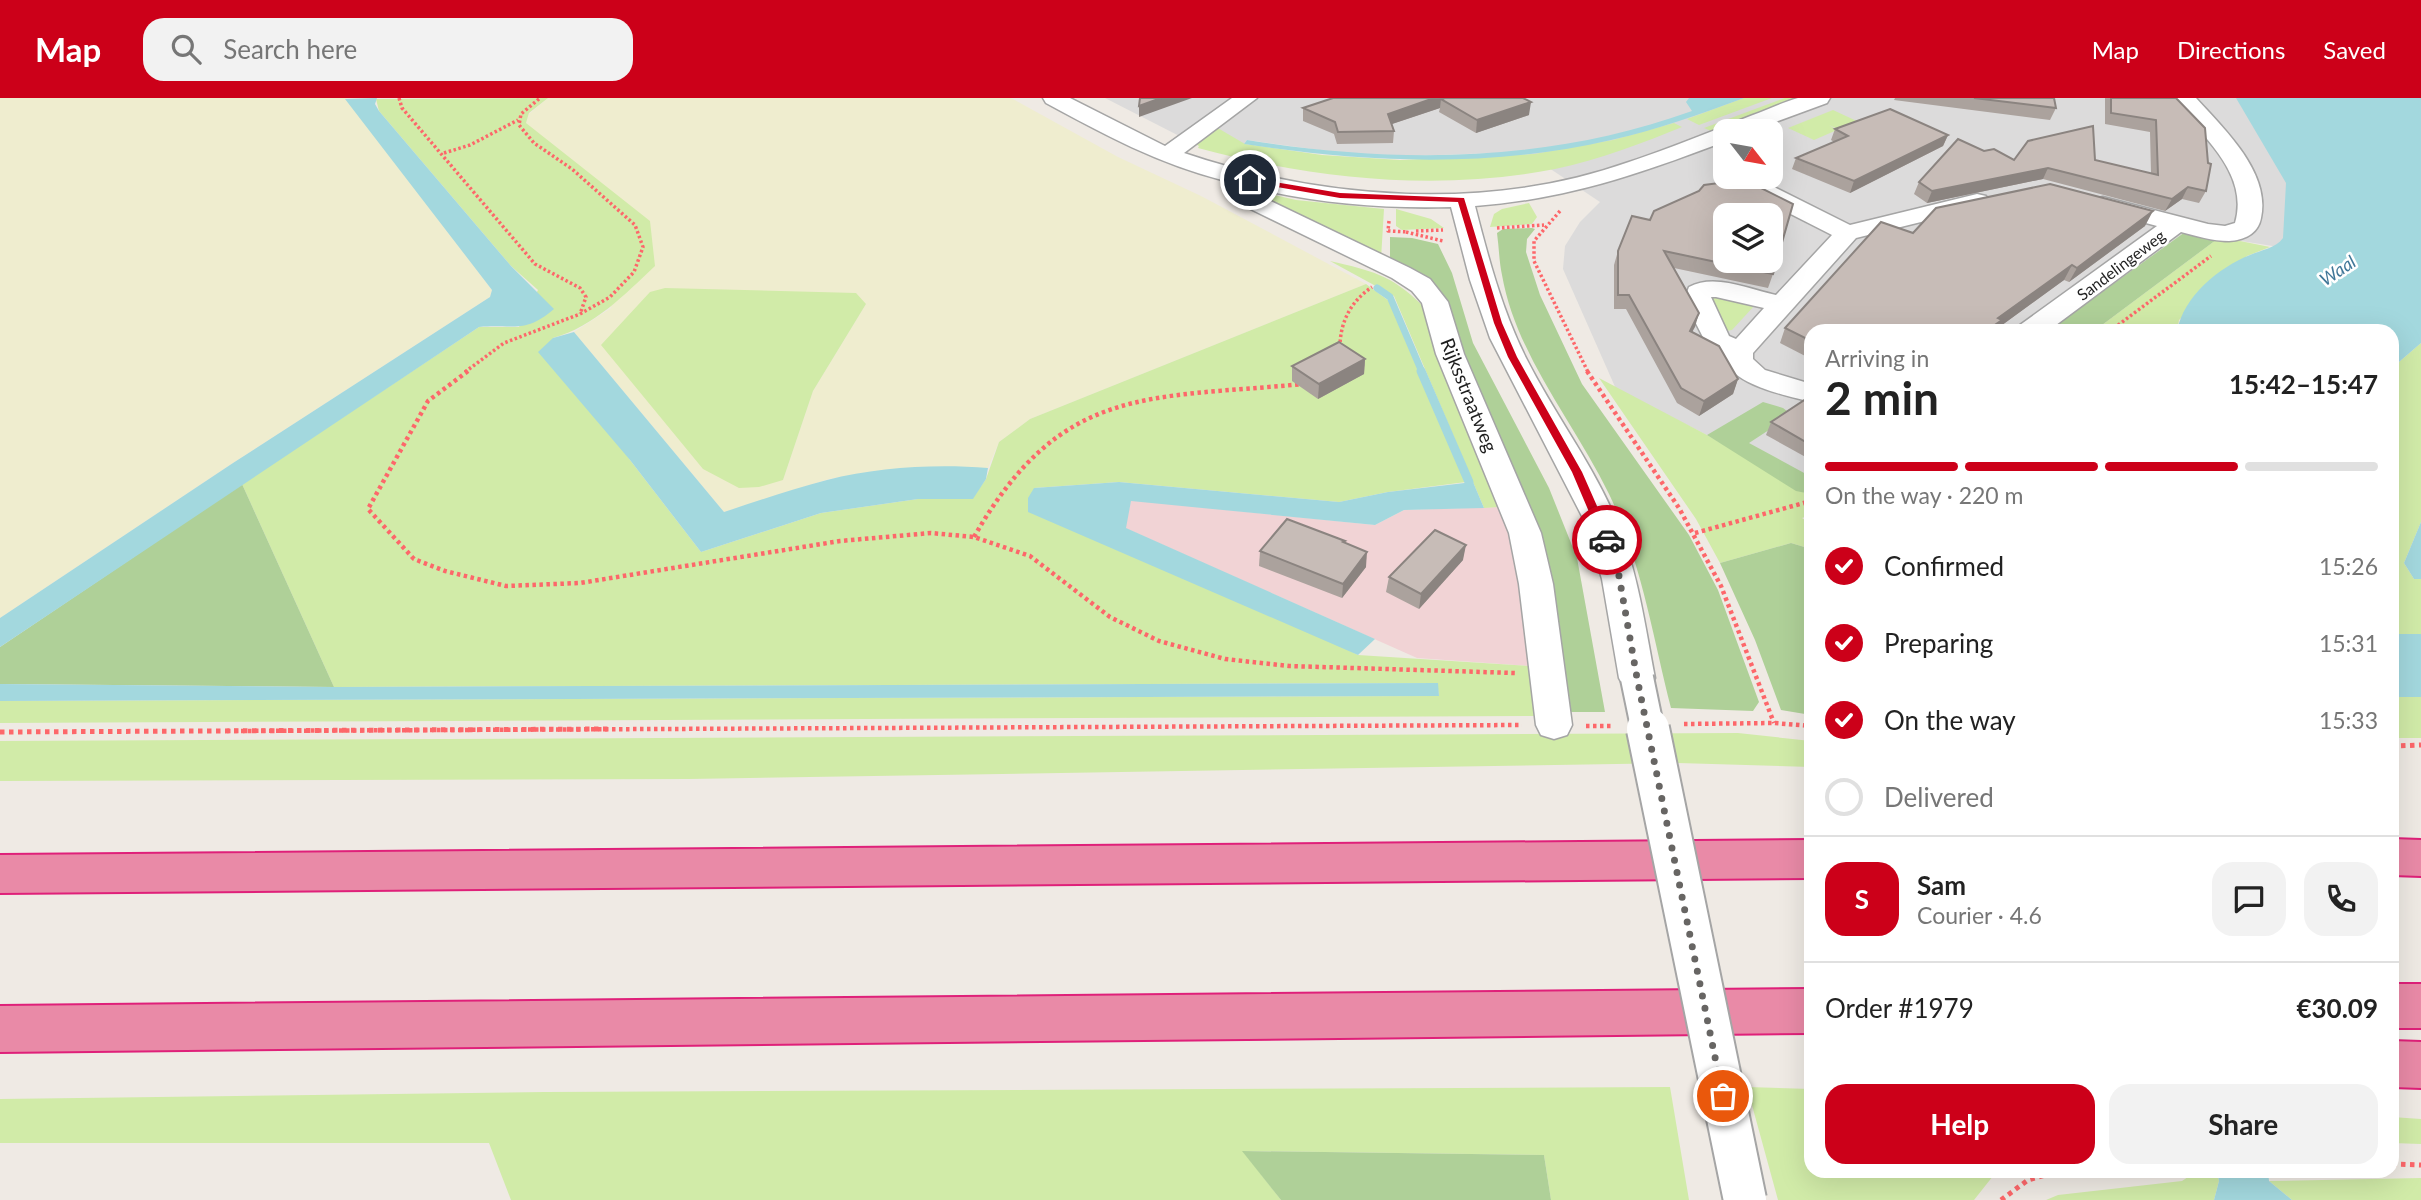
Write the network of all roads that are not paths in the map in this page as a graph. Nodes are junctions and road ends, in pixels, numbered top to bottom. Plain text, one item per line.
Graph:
1 (1054, 98) edge
2 (1246, 98) edge
3 (1819, 98) edge
4 (2184, 98) edge
5 (1763, 119) edge
6 (1713, 138) edge
7 (1683, 149) junction
8 (1167, 155) junction
9 (1713, 165) edge
10 (1233, 176) junction
11 (1760, 189) edge
12 (2005, 195) edge
13 (2083, 198) edge
14 (1461, 199) junction
15 (2176, 224) junction
16 (1847, 233) junction
17 (1784, 305) junction
18 (2040, 324) edge
19 (1740, 352) junction
20 (1804, 391) edge
21 (1554, 725) road end
22 (2399, 858) edge
23 (2421, 858) edge
24 (1804, 859) edge
25 (0, 874) edge
26 (2399, 1006) edge
27 (2421, 1006) edge
28 (1804, 1011) edge
29 (1697, 1013) junction
30 (1804, 1023) edge
31 (0, 1029) edge
32 (2399, 1064) edge
33 (2421, 1065) edge
34 (1745, 1200) edge

1 - 8 street
2 - 8 street
3 - 5 street
4 - 15 street
6 - 7 street
7 - 9 street
7 - 14 street
8 - 10 street
10 - 14 street
10 - 21 street, Rijksstraatweg
11 - 16 street
12 - 16 street
13 - 15 street, Sandelingeweg
14 - 34 street, bridge
15 - 18 street, Sandelingeweg
16 - 17 street
17 - 19 street
17 - 19 street
19 - 20 street
22 - 23 highway
24 - 25 highway
26 - 27 highway
28 - 29 highway
29 - 30 highway
29 - 31 highway
32 - 33 highway

